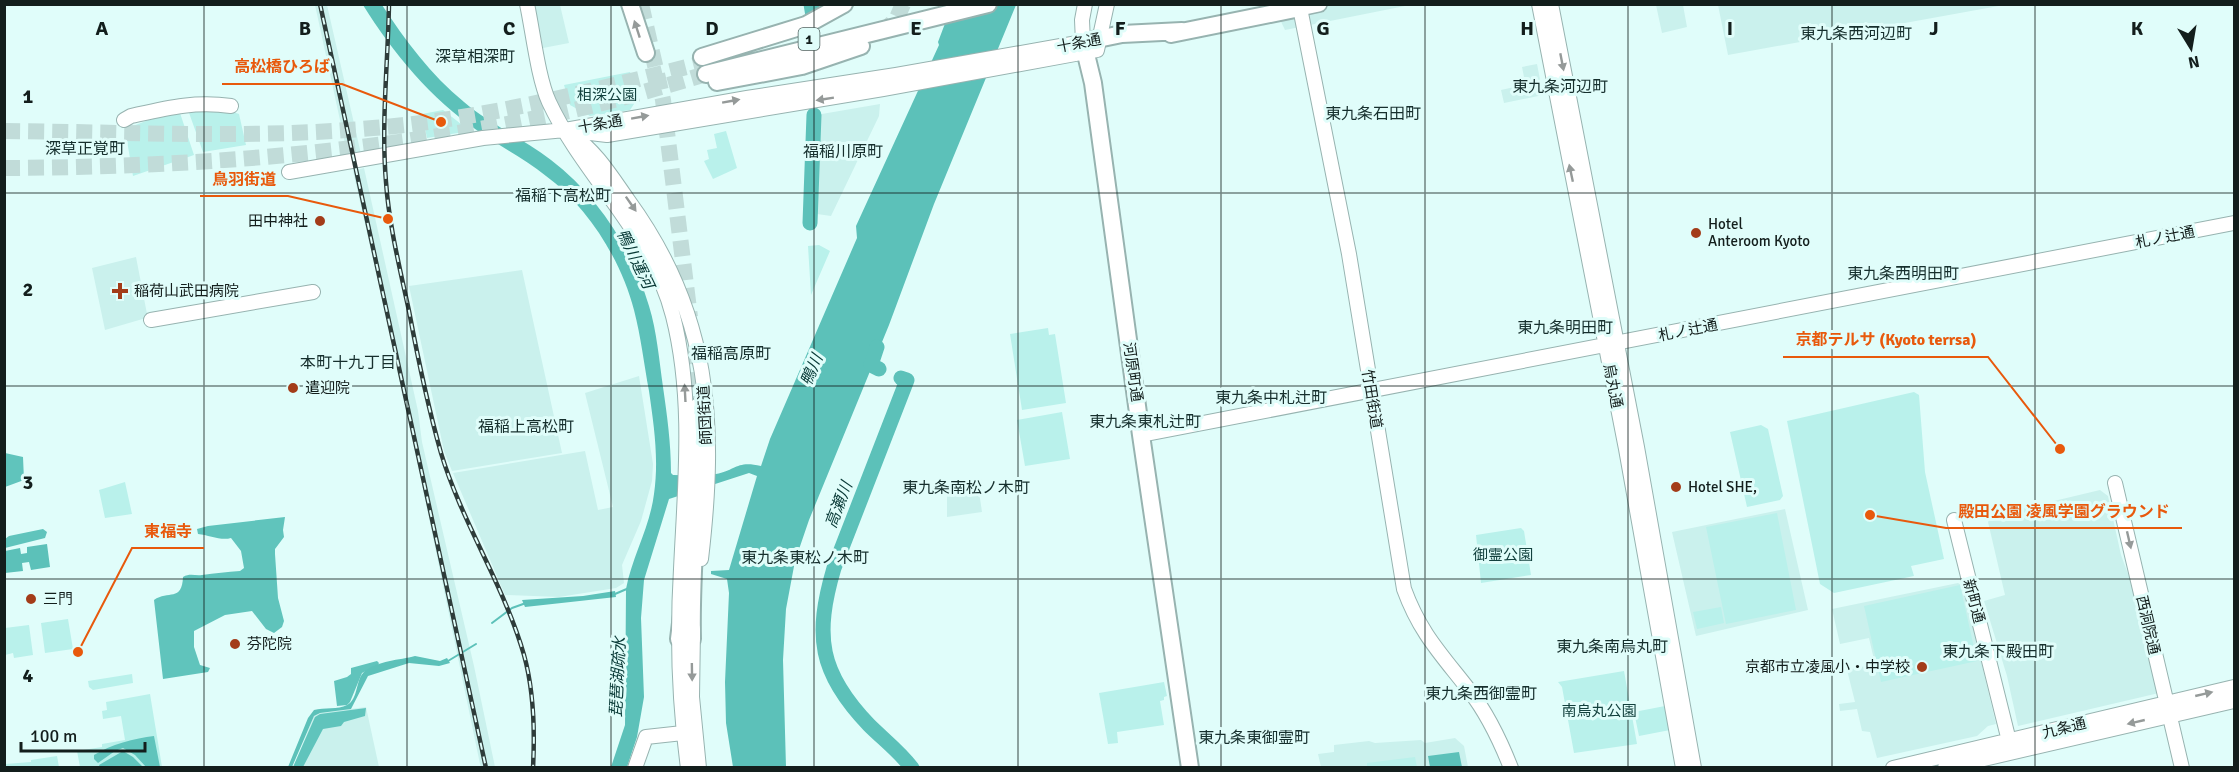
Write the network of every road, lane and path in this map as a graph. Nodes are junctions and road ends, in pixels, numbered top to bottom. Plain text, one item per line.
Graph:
1 (527, 4) edge
2 (630, 4) edge
3 (844, 4) edge
4 (959, 4) edge
5 (988, 4) edge
6 (1085, 4) edge
7 (1107, 4) edge
8 (1319, 4) edge
9 (1539, 4) edge
10 (1551, 4) edge
11 (1300, 6) edge
12 (916, 18) junction
13 (861, 46) dead end
14 (1091, 46) junction
15 (645, 53) dead end
16 (705, 69) junction
17 (897, 81) junction
18 (231, 106) dead end
19 (124, 120) dead end
20 (565, 130) junction
21 (607, 135) junction
22 (602, 163) junction
23 (290, 172) dead end
24 (2235, 223) edge
25 (313, 292) dead end
26 (150, 320) dead end
27 (1611, 345) junction
28 (1371, 391) junction
29 (697, 407) tunnel mouth
30 (1141, 435) junction
31 (2115, 483) dead end
32 (1954, 520) dead end
33 (686, 639) junction
34 (2235, 687) edge
35 (2235, 700) edge
36 (2168, 708) junction
37 (689, 732) junction
38 (2010, 746) junction
39 (635, 768) edge
40 (688, 768) edge
41 (699, 768) edge
42 (1190, 768) edge
43 (1511, 768) edge
44 (1683, 768) edge
45 (1694, 768) edge
46 (1893, 768) edge
47 (1944, 768) edge
48 (2182, 768) edge

1 - 20 street, 師団街道
15 -> 2 highway
3 - 16 highway
4 - 12 highway, 1
5 - 12 highway, 1
6 - 14 street
7 - 14 street
8 - 11 main road
27 -> 9 street, 烏丸通
10 -> 27 street, 烏丸通
11 - 14 highway, 十条通
11 - 28 street, 竹田街道
12 - 16 highway, 1
13 - 16 highway
14 - 17 street, 十条通
14 - 30 highway, 河原町通
20 -> 17 street, 十条通
17 -> 21 street, 十条通
18 - 19 street
20 - 21 street, 十条通
20 - 22 street, 師団街道
20 - 23 street
33 -> 20 street, 師団街道
21 - 22 street
22 -> 33 street, 師団街道
24 - 27 street, 札ノ辻通
25 - 26 street
27 - 28 street, 札ノ辻通
27 - 44 street, 烏丸通
27 - 45 street, 烏丸通
28 - 30 street, 札ノ辻通
28 - 43 street, 竹田街道
29 - 33 highway
30 - 42 highway, 河原町通
31 -> 36 street, 西洞院通
32 - 38 street, 新町通
33 - 37 street, 師団街道
36 -> 34 street, 九条通
35 - 36 street, 九条通
36 - 38 street, 九条通
36 - 48 street, 西洞院通
37 - 39 street
37 - 40 street
37 - 41 street
38 - 46 street, 九条通
38 - 47 street, 九条通

